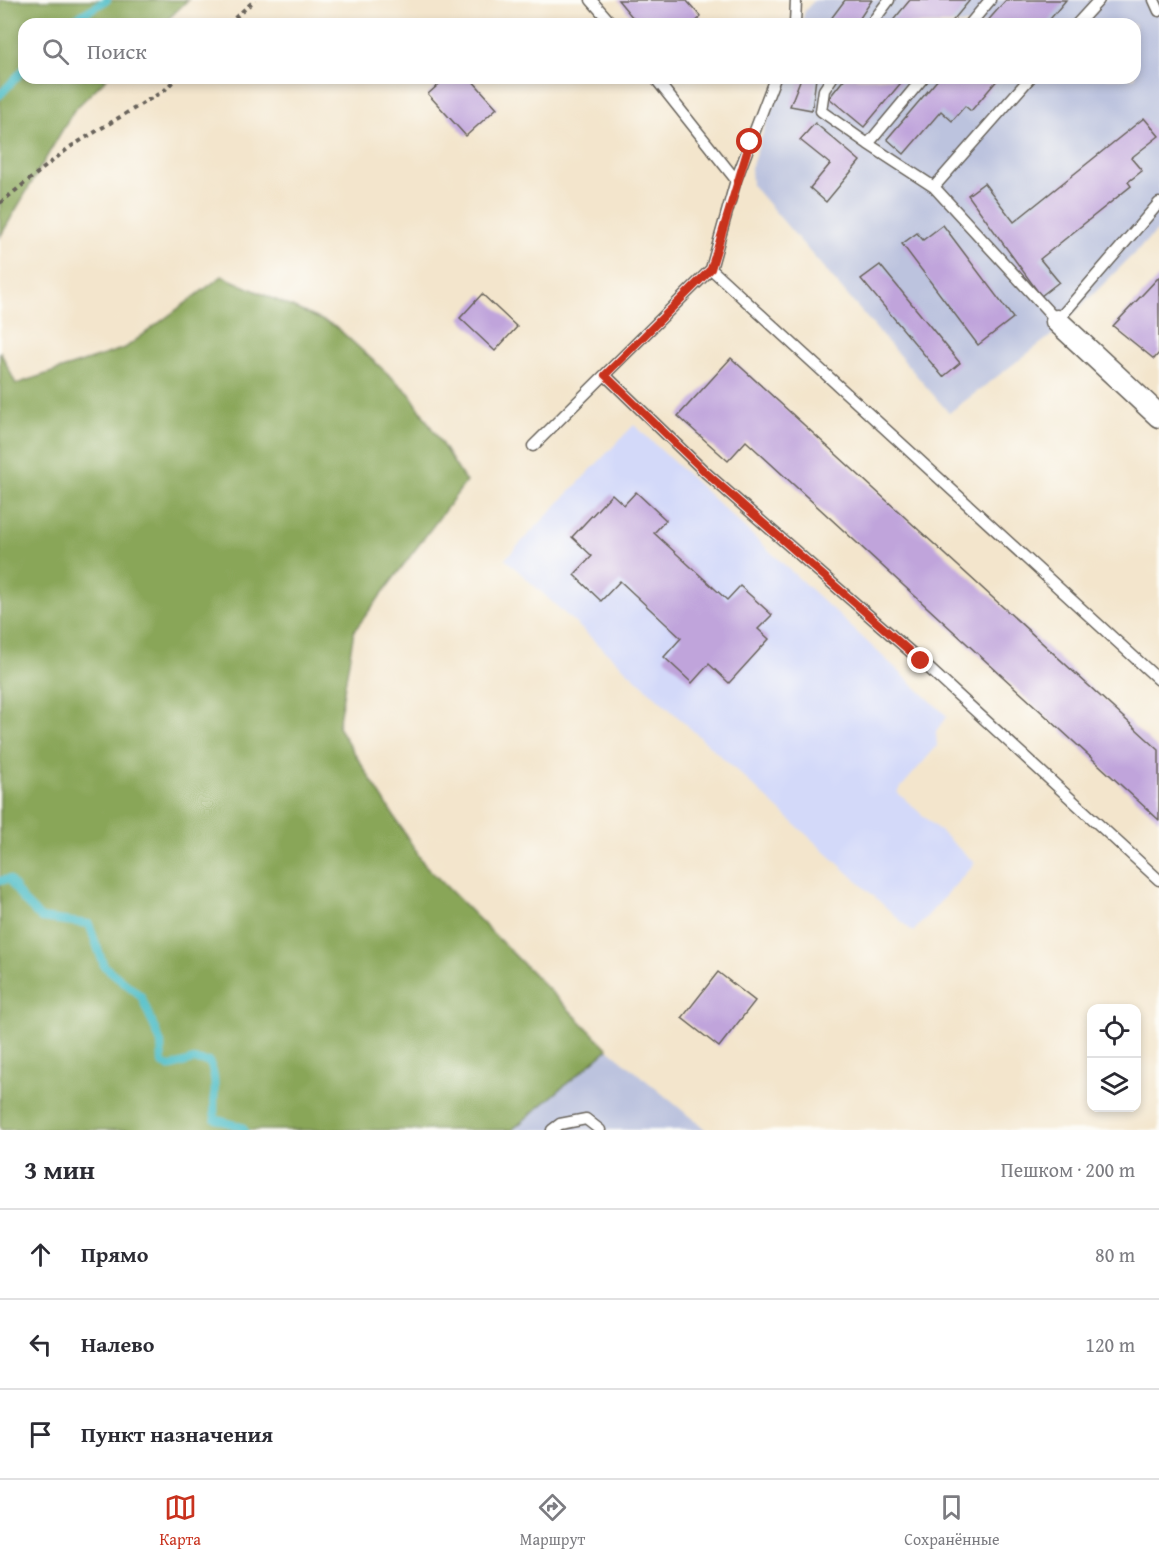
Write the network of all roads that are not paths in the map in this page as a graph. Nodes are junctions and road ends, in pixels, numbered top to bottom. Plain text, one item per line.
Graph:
1 (591, 0) edge
2 (796, 0) edge
3 (889, 0) edge
4 (990, 0) edge
5 (1099, 0) edge
6 (1154, 0) edge
7 (1159, 11) edge
8 (607, 18) edge
9 (795, 18) edge
10 (876, 18) edge
11 (975, 18) edge
12 (1082, 18) edge
13 (660, 84) edge
14 (773, 84) edge
15 (828, 84) edge
16 (918, 84) edge
17 (1025, 84) edge
18 (868, 144) junction
19 (736, 180) junction
20 (934, 187) junction
21 (1159, 203) edge
22 (711, 269) junction
23 (1056, 321) junction
24 (605, 375) junction
25 (1159, 416) edge
26 (533, 446) dead end
27 (1159, 680) edge
28 (1159, 880) edge
29 (552, 1130) edge
30 (600, 1130) edge

1 - 8 lane
2 - 9 lane
3 - 10 lane
4 - 11 lane
5 - 12 lane
6 - 7 lane
13 - 19 lane
14 - 19 lane
15 - 18 lane
16 - 18 lane
17 - 20 lane
18 - 20 lane
19 - 22 lane
20 - 23 lane
21 - 23 lane
22 - 24 lane
22 - 27 lane
23 - 25 street
24 - 26 lane
24 - 28 lane
29 - 30 lane

